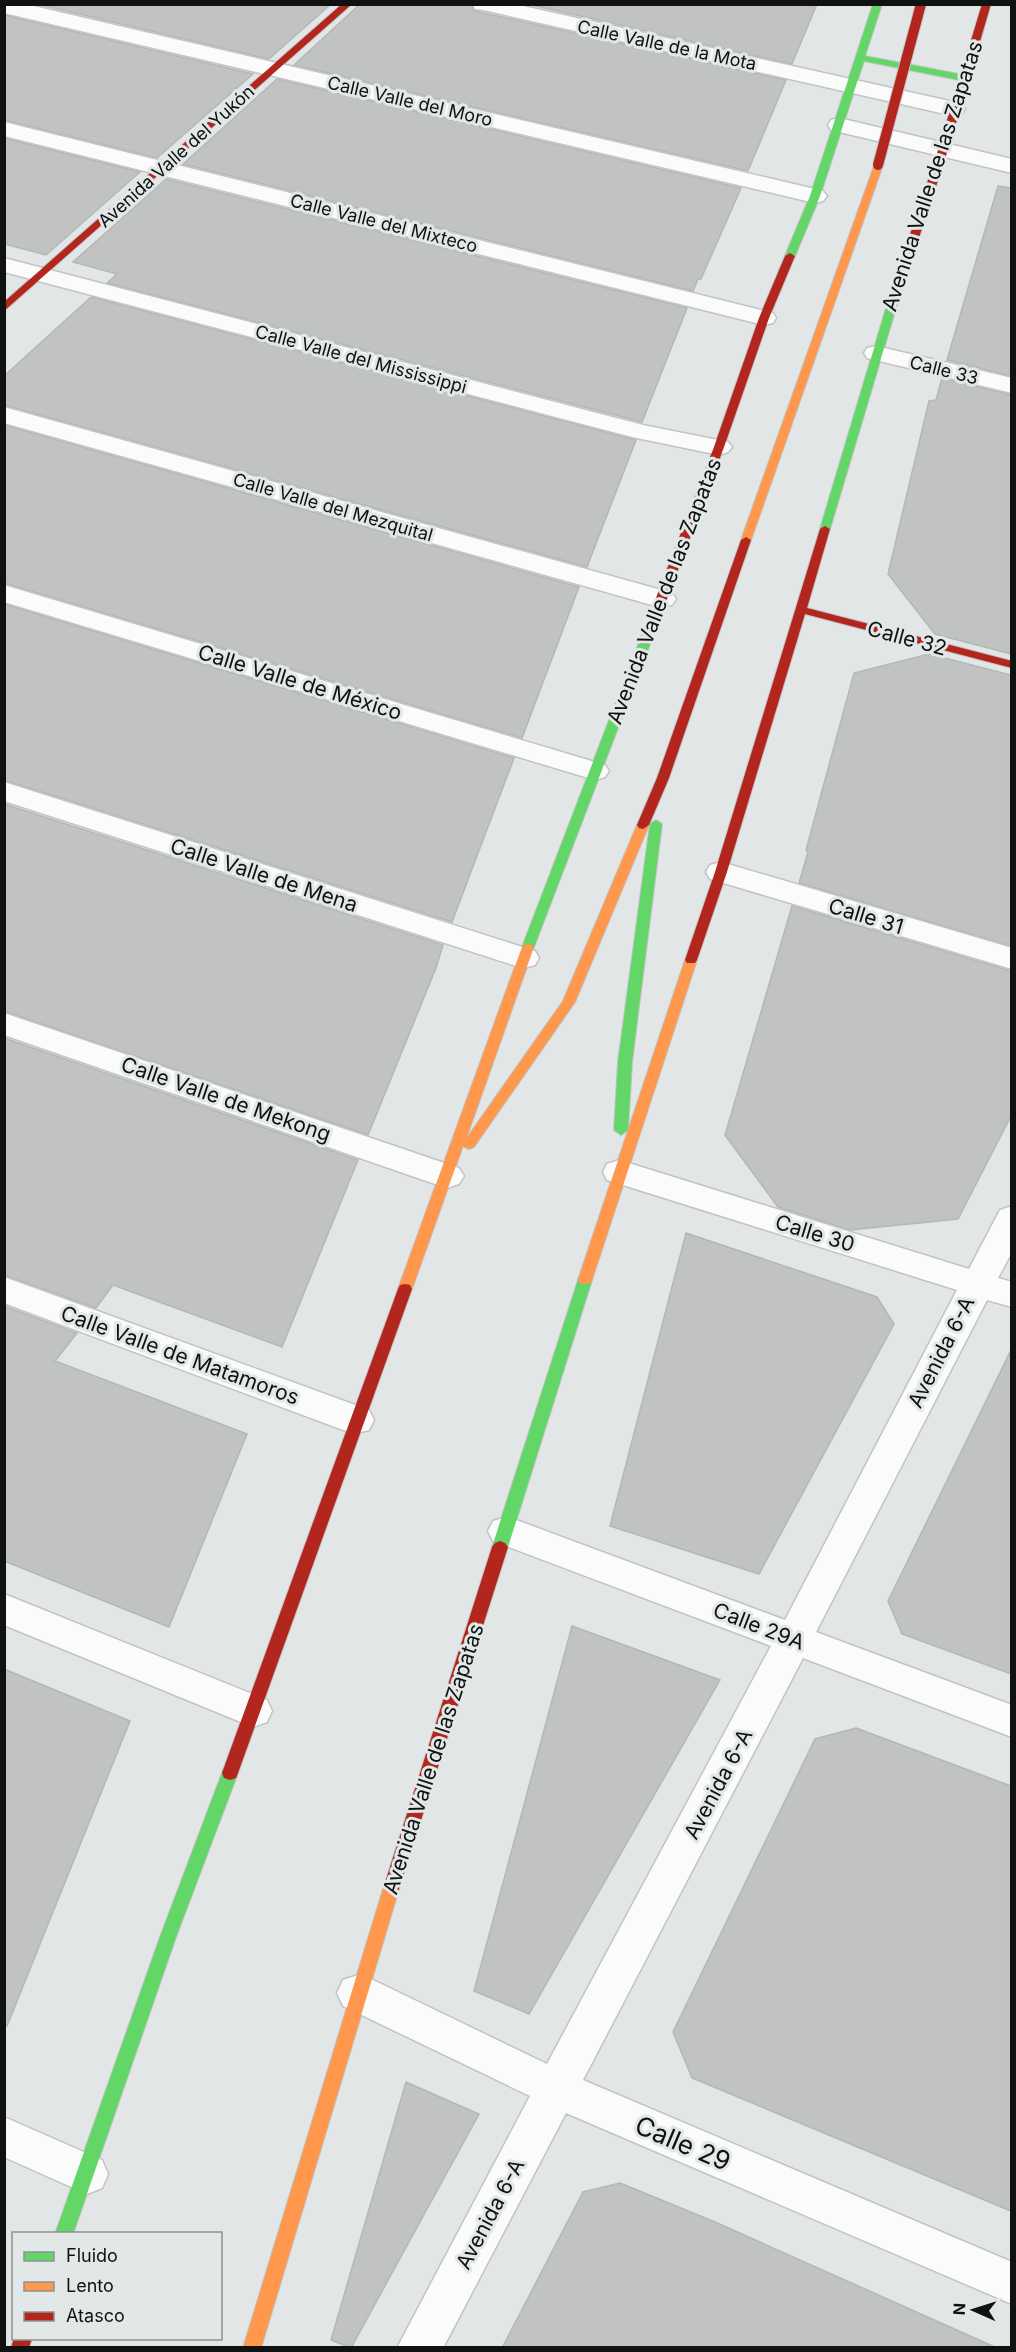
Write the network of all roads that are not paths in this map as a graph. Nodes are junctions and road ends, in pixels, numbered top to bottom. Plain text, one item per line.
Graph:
1 (348, 4) edge
2 (483, 4) edge
3 (878, 4) edge
4 (921, 4) edge
5 (987, 4) edge
6 (4, 6) edge
7 (862, 58) junction
8 (274, 69) junction
9 (964, 78) junction
10 (851, 86) junction
11 (954, 109) junction
12 (839, 125) junction
13 (4, 129) edge
14 (943, 150) junction
15 (1011, 166) edge
16 (163, 168) junction
17 (815, 196) junction
18 (4, 265) edge
19 (42, 275) junction
20 (4, 308) edge
21 (764, 318) junction
22 (876, 353) junction
23 (1011, 386) edge
24 (4, 415) edge
25 (719, 447) junction
26 (4, 594) edge
27 (662, 599) junction
28 (802, 610) junction
29 (1011, 665) edge
30 (595, 771) junction
31 (663, 778) junction
32 (4, 791) edge
33 (721, 872) junction
34 (524, 958) junction
35 (1011, 959) edge
36 (4, 1023) edge
37 (619, 1172) junction
38 (447, 1176) junction
39 (1011, 1218) edge
40 (4, 1289) edge
41 (994, 1289) edge
42 (356, 1420) junction
43 (506, 1531) junction
44 (4, 1609) edge
45 (794, 1639) junction
46 (253, 1711) junction
47 (1011, 1721) edge
48 (358, 1993) junction
49 (557, 2089) junction
50 (4, 2136) edge
51 (87, 2174) junction
52 (65, 2232) edge
53 (1011, 2283) edge
54 (252, 2348) edge
55 (419, 2348) edge

1 - 8 main road, Avenida Valle del Yukón
2 - 10 street, Calle Valle de la Mota
3 - 7 main road, Avenida Valle de las Zapatas
4 - 31 main road, Avenida Valle de las Zapatas, bridge
5 - 9 main road, Avenida Valle de las Zapatas
6 - 8 street, Calle Valle del Moro
7 - 9 main road
7 - 10 main road, Avenida Valle de las Zapatas
8 - 16 main road, Avenida Valle del Yukón
8 - 17 street, Calle Valle del Moro
9 - 11 main road, Avenida Valle de las Zapatas
10 - 11 street, Calle Valle de la Mota
10 - 12 main road, Avenida Valle de las Zapatas
11 - 14 main road, Avenida Valle de las Zapatas
12 - 14 street
12 - 17 main road, Avenida Valle de las Zapatas
13 - 16 street, Calle Valle del Mixteco
14 - 15 street
14 - 22 main road, Avenida Valle de las Zapatas
16 - 19 main road, Avenida Valle del Yukón
16 - 21 street, Calle Valle del Mixteco
17 - 21 main road, Avenida Valle de las Zapatas
18 - 19 street, Calle Valle del Mississippi
19 - 20 main road, Avenida Valle del Yukón
19 - 25 street, Calle Valle del Mississippi
21 - 25 main road, Avenida Valle de las Zapatas
22 - 23 street, Calle 33
22 - 28 main road, Avenida Valle de las Zapatas
24 - 27 street, Calle Valle del Mezquital
25 - 27 main road, Avenida Valle de las Zapatas
26 - 30 street, Calle Valle de México
27 - 30 main road, Avenida Valle de las Zapatas
28 - 29 main road, Calle 32
28 - 33 main road, Avenida Valle de las Zapatas
30 - 34 main road, Avenida Valle de las Zapatas
31 - 37 main road, Avenida Valle de las Zapatas
31 - 38 main road, Avenida Valle de las Zapatas
32 - 34 street, Calle Valle de Mena
33 - 35 street, Calle 31
33 - 37 main road, Avenida Valle de las Zapatas
34 - 38 main road, Avenida Valle de las Zapatas
36 - 38 street, Calle Valle de Mekong
37 - 41 street, Calle 30
37 - 43 main road, Avenida Valle de las Zapatas
38 - 42 main road, Avenida Valle de las Zapatas
39 - 41 street, Avenida 6-A
40 - 42 street, Calle Valle de Matamoros
41 - 45 street, Avenida 6-A
42 - 46 main road, Avenida Valle de las Zapatas
43 - 45 street, Calle 29A
43 - 48 main road, Avenida Valle de las Zapatas
44 - 46 street
45 - 47 street, Calle 29A
45 - 49 street, Avenida 6-A
46 - 51 main road, Avenida Valle de las Zapatas
48 - 49 street, Calle 29
48 - 54 main road, Avenida Valle de las Zapatas
49 - 53 street, Calle 29
49 - 55 street, Avenida 6-A
50 - 51 street
51 - 52 main road, Avenida Valle de las Zapatas

